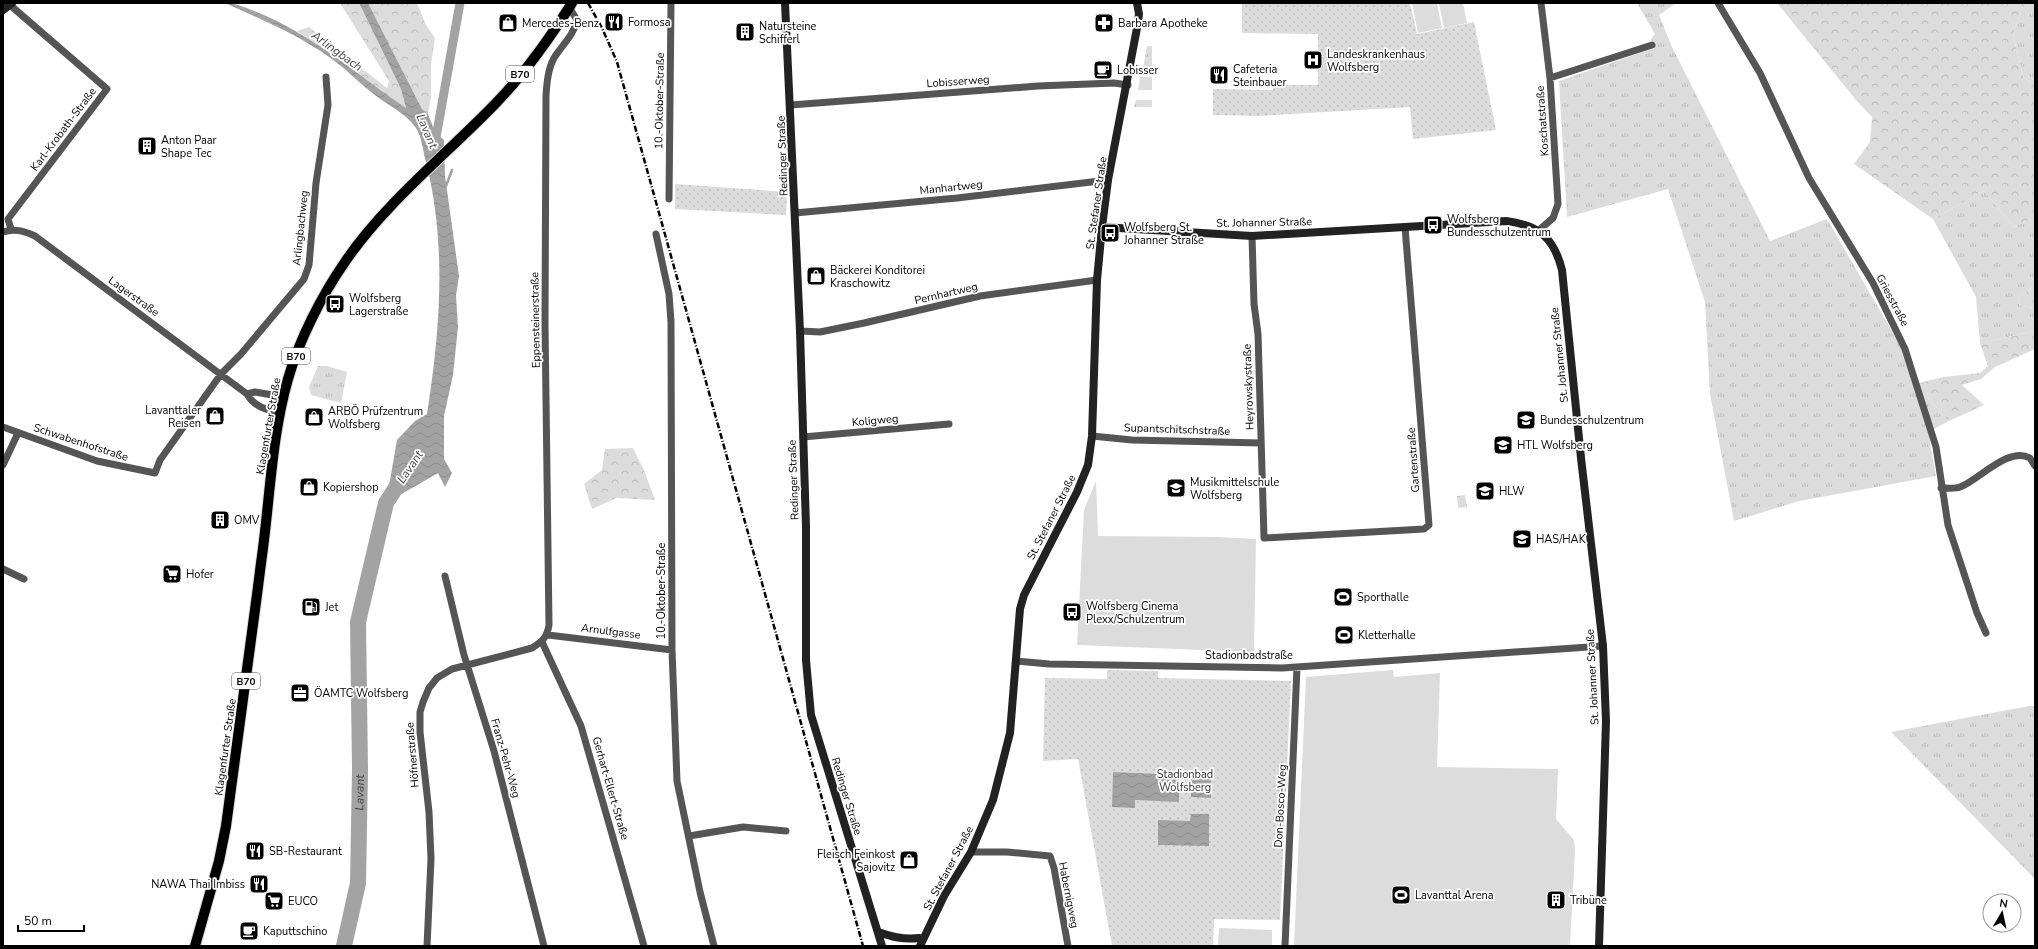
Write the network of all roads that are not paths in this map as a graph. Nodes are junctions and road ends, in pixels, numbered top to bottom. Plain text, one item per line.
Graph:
1 (671, 3) edge
2 (785, 3) edge
3 (1137, 3) edge
4 (1541, 3) edge
5 (1718, 3) edge
6 (571, 5) edge
7 (8, 6) edge
8 (1652, 45) dead end
9 (326, 77) dead end
10 (1550, 78) junction
11 (1128, 85) junction
12 (791, 105) junction
13 (1108, 180) junction
14 (669, 199) dead end
15 (795, 213) junction
16 (1102, 227) junction
17 (1405, 227) junction
18 (11, 229) junction
19 (1538, 231) junction
20 (3, 232) edge
21 (656, 234) dead end
22 (1252, 236) junction
23 (1097, 280) junction
24 (800, 332) junction
25 (220, 374) junction
26 (247, 394) junction
27 (284, 397) junction
28 (281, 413) junction
29 (949, 424) dead end
30 (3, 427) edge
31 (18, 433) junction
32 (1092, 436) junction
33 (803, 437) junction
34 (1261, 443) junction
35 (3, 465) edge
36 (2035, 466) edge
37 (1941, 488) junction
38 (1264, 538) joint
39 (3, 569) edge
40 (445, 576) dead end
41 (24, 579) dead end
42 (1986, 633) dead end
43 (548, 635) junction
44 (542, 642) junction
45 (1603, 646) junction
46 (672, 650) junction
47 (1016, 661) junction
48 (468, 666) junction
49 (1297, 667) junction
50 (786, 831) dead end
51 (689, 836) junction
52 (971, 852) junction
53 (878, 932) junction
54 (920, 942) edge
55 (195, 946) edge
56 (427, 946) edge
57 (544, 946) edge
58 (644, 946) edge
59 (714, 946) edge
60 (882, 946) edge
61 (910, 946) edge
62 (1068, 946) edge
63 (1285, 946) edge
64 (1599, 946) edge

1 - 14 street, 10.-Oktober-Straße
2 - 12 street, Redinger Straße
3 - 11 street, St. Stefaner Straße
4 - 10 street, Koschatstraße
5 - 37 street, Griesstraße
6 - 27 main road, Klagenfurter Straße / B70
6 - 43 street, Eppensteinerstraße
7 - 18 street, Karl-Krobath-Straße
8 - 10 street
9 - 25 street, Arlingbachweg
10 - 19 street, Koschatstraße
11 - 12 street, Lobisserweg
11 - 13 street, St. Stefaner Straße
12 - 15 street, Redinger Straße
13 - 15 street, Manhartweg
13 - 16 street, St. Stefaner Straße
15 - 24 street, Redinger Straße
16 - 22 street, St. Johanner Straße
16 - 23 street, St. Stefaner Straße
17 - 19 street, St. Johanner Straße
17 - 22 street, St. Johanner Straße
17 - 38 street, Gartenstraße
18 - 20 street
18 - 25 street, Lagerstraße
19 - 45 street, St. Johanner Straße
21 - 46 street, 10.-Oktober-Straße
22 - 34 street, Heyrowskystraße
23 - 24 street, Pernhartweg
23 - 32 street, St. Stefaner Straße
24 - 33 street, Redinger Straße
25 - 26 street, Lagerstraße
25 - 31 street, Schwabenhofstraße
26 - 27 street
26 - 28 street, Lagerstraße
27 - 28 main road, Klagenfurter Straße / B70
28 - 55 main road, Klagenfurter Straße / B70
29 - 33 street, Koligweg
30 - 31 street, Schwabenhofstraße
31 - 35 street
32 - 34 street, Supantschitschstraße
32 - 47 street, St. Stefaner Straße
33 - 53 street, Redinger Straße
34 - 38 street, Heyrowskystraße
36 - 37 street
37 - 42 street, Griesstraße
39 - 41 street
40 - 48 street, Franz-Pehr-Weg
43 - 44 street
43 - 46 street, Arnulfgasse
44 - 48 street, Höfnerstraße
44 - 58 street, Gerhart-Ellert-Straße
45 - 49 street, Stadionbadstraße
45 - 64 street, St. Johanner Straße
46 - 51 street, 10.-Oktober-Straße
47 - 49 street, Stadionbadstraße
47 - 52 street, St. Stefaner Straße
48 - 56 street, Höfnerstraße
48 - 57 street, Franz-Pehr-Weg
49 - 63 street, Don-Bosco-Weg
50 - 51 street
51 - 59 street, 10.-Oktober-Straße
52 - 54 street, St. Stefaner Straße
52 - 62 street, Habernigweg
53 - 54 street
53 - 60 street, Redinger Straße
54 - 61 street, St. Stefaner Straße

